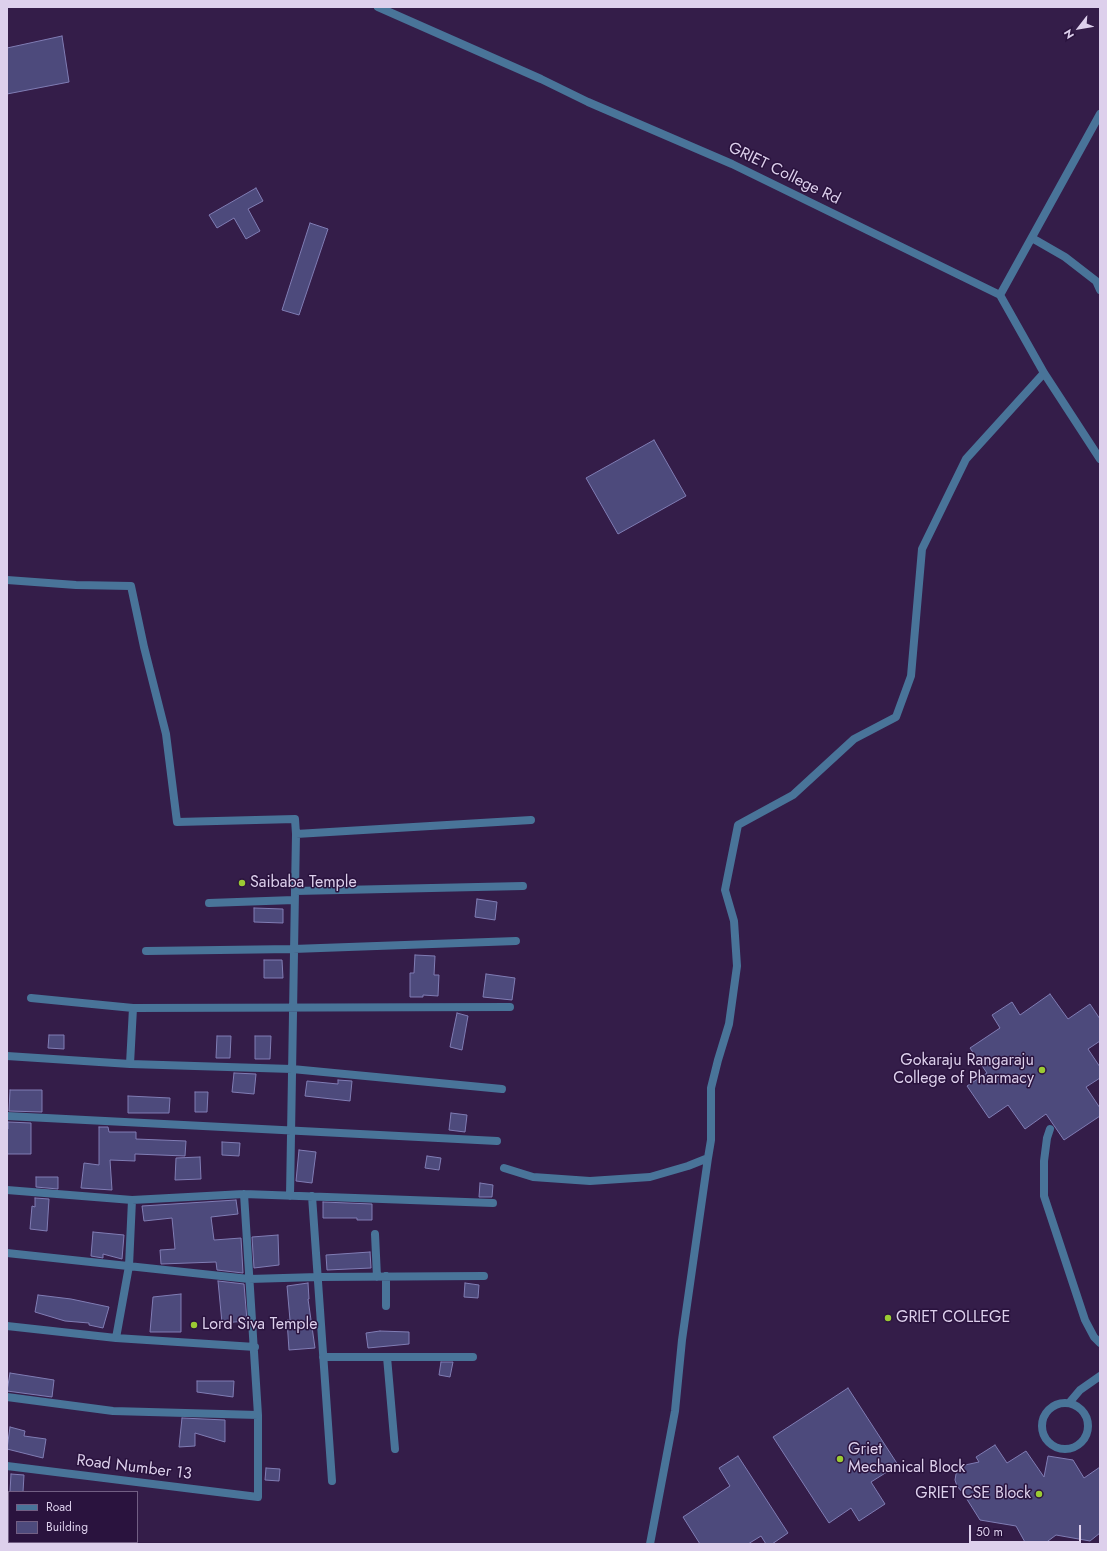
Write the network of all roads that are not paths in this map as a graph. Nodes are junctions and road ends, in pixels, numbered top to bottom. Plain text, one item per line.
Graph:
1 (378, 7) edge
2 (1100, 114) edge
3 (1032, 238) junction
4 (1098, 279) edge
5 (1100, 290) edge
6 (1000, 295) junction
7 (1044, 373) junction
8 (1100, 459) edge
9 (7, 580) edge
10 (530, 820) dead end
11 (296, 834) junction
12 (524, 886) dead end
13 (295, 891) junction
14 (294, 900) junction
15 (209, 903) dead end
16 (516, 941) dead end
17 (293, 949) junction
18 (146, 951) dead end
19 (31, 998) dead end
20 (293, 1007) junction
21 (510, 1007) dead end
22 (133, 1008) junction
23 (7, 1056) edge
24 (130, 1064) junction
25 (292, 1069) junction
26 (502, 1089) dead end
27 (7, 1116) edge
28 (1050, 1129) dead end
29 (291, 1131) junction
30 (497, 1141) dead end
31 (708, 1158) junction
32 (504, 1168) dead end
33 (7, 1190) edge
34 (244, 1194) junction
35 (290, 1196) junction
36 (312, 1196) junction
37 (132, 1200) junction
38 (493, 1203) dead end
39 (375, 1234) dead end
40 (7, 1253) edge
41 (129, 1266) junction
42 (386, 1276) junction
43 (484, 1276) dead end
44 (318, 1277) junction
45 (377, 1277) junction
46 (250, 1280) junction
47 (386, 1306) dead end
48 (7, 1326) edge
49 (116, 1338) junction
50 (1100, 1343) edge
51 (255, 1347) junction
52 (323, 1357) junction
53 (387, 1357) junction
54 (473, 1357) dead end
55 (1100, 1376) edge
56 (7, 1397) edge
57 (1069, 1403) junction
58 (258, 1415) junction
59 (395, 1449) dead end
60 (7, 1466) edge
61 (332, 1481) dead end
62 (650, 1544) edge

1 - 6 street, GRIET College Rd
2 - 3 street
3 - 4 street
3 - 6 street
4 - 5 street
6 - 7 street
7 - 8 street
7 - 31 street
9 - 11 street
10 - 11 street
11 - 13 street
12 - 13 street
13 - 14 street
14 - 15 street
14 - 17 street
16 - 17 street
17 - 18 street
17 - 20 street
19 - 22 street
20 - 21 street
20 - 22 street
20 - 25 street
22 - 24 street
23 - 24 street
24 - 25 street
25 - 26 street
25 - 29 street
27 - 29 street
28 - 50 street
29 - 30 street
29 - 35 street
31 - 32 street
31 - 62 street
33 - 37 street
34 - 35 street
34 - 37 street
34 - 46 street
35 - 36 street
36 - 38 street
36 - 44 street
37 - 41 street
39 - 45 street
40 - 41 street
41 - 46 street
41 - 49 street
42 - 43 street
42 - 45 street
42 - 47 street
44 - 45 street
44 - 46 street
44 - 52 street
46 - 51 street
48 - 49 street
49 - 51 street
51 - 58 street
52 - 53 street
52 - 61 street
53 - 54 street
53 - 59 street
55 - 57 street
56 - 58 street
57 - 57 street
58 - 60 street, Road Number 13

